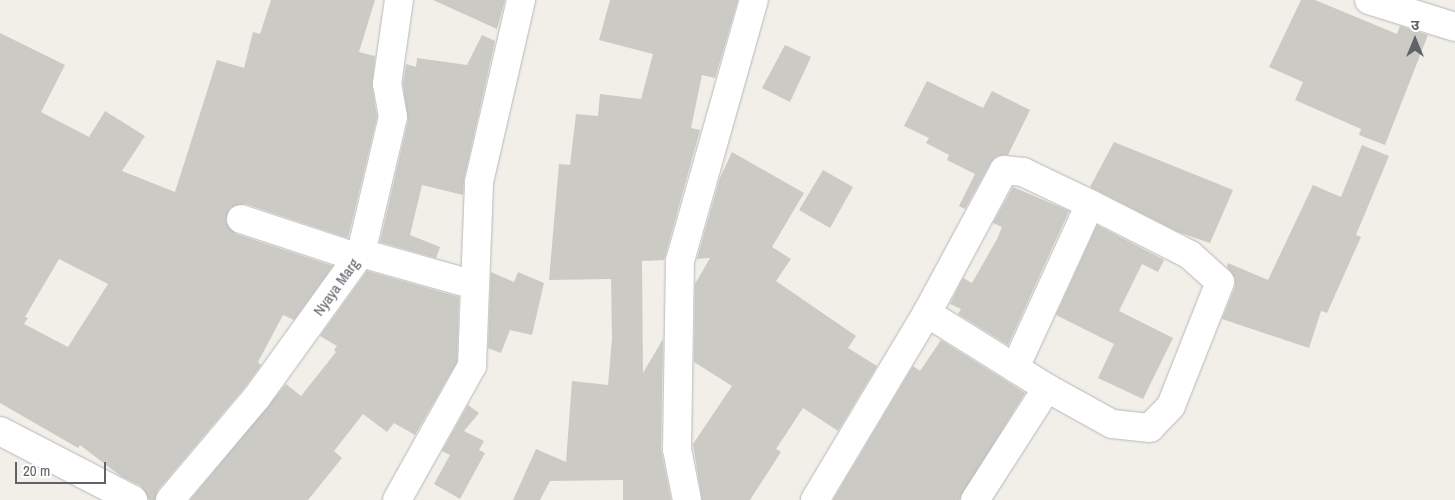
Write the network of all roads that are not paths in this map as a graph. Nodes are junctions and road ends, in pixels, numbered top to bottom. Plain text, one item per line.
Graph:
1 (399, 0) edge
2 (521, 0) edge
3 (754, 0) edge
4 (1369, 0) edge
5 (1455, 27) edge
6 (1090, 204) junction
7 (241, 219) dead end
8 (361, 253) junction
9 (475, 285) junction
10 (927, 313) junction
11 (1015, 368) junction
12 (1048, 388) junction
13 (0, 431) edge
14 (133, 500) edge
15 (170, 500) edge
16 (397, 500) edge
17 (687, 500) edge
18 (815, 500) edge
19 (975, 500) edge

1 - 8 street, Nyaya Marg
2 - 9 street
3 - 17 street
4 - 5 street
6 - 10 street
6 - 11 street
6 - 12 street
7 - 8 street
8 - 9 street
8 - 15 street, Nyaya Marg
9 - 16 street
10 - 11 street
10 - 18 street
11 - 12 street
12 - 19 street
13 - 14 street

